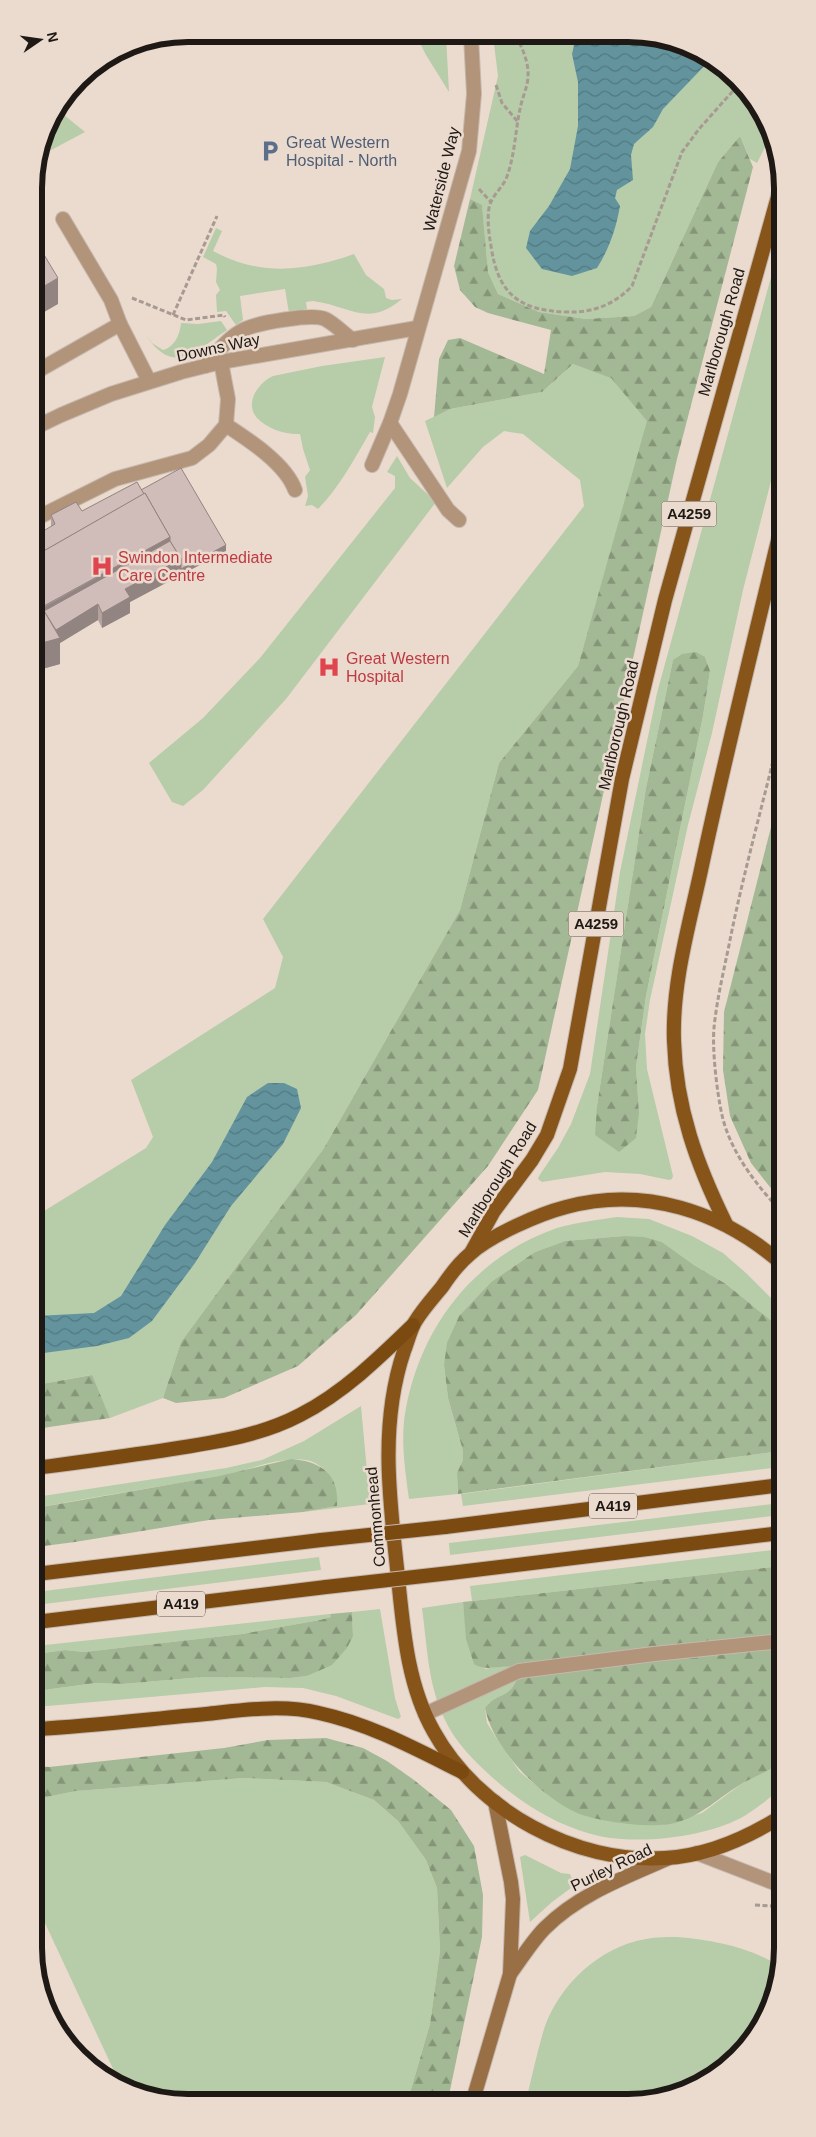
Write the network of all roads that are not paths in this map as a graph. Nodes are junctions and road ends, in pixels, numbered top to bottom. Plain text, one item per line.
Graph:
1 (471, 42) edge
2 (774, 211) edge
3 (63, 219) dead end
4 (120, 324) junction
5 (418, 328) junction
6 (353, 340) junction
7 (221, 362) junction
8 (205, 366) junction
9 (43, 368) edge
10 (149, 381) junction
11 (390, 423) junction
12 (43, 424) edge
13 (226, 425) junction
14 (372, 465) dead end
15 (295, 490) dead end
16 (43, 515) edge
17 (459, 520) dead end
18 (774, 558) edge
19 (726, 1224) junction
20 (472, 1252) junction
21 (773, 1257) edge
22 (413, 1325) junction
23 (42, 1467) edge
24 (773, 1486) edge
25 (773, 1534) edge
26 (42, 1573) edge
27 (42, 1621) edge
28 (773, 1642) edge
29 (424, 1714) junction
30 (42, 1729) edge
31 (462, 1772) junction
32 (495, 1802) junction
33 (773, 1821) edge
34 (698, 1853) junction
35 (669, 1858) junction
36 (773, 1882) edge
37 (510, 1974) junction
38 (475, 2094) edge

1 - 5 street, Waterside Way
2 - 20 main road, Marlborough Road / A4259
3 - 4 street
4 - 9 street
4 - 10 street
5 - 6 street, Downs Way
5 - 11 street, Waterside Way
6 - 7 street, Downs Way
6 - 8 street
7 - 8 street, Downs Way
7 - 13 street
8 - 10 street, Downs Way
10 - 12 street, Downs Way
11 - 14 street, Waterside Way
11 - 17 street
13 - 15 street
13 - 16 street
18 - 19 main road
19 - 20 main road, Commonhead
19 - 21 main road, Commonhead
20 - 22 main road, Commonhead
22 - 23 highway
22 - 29 main road, Commonhead
24 - 26 highway, A419, bridge
25 - 27 highway, A419, bridge
28 - 29 street
29 - 31 main road, Commonhead
30 - 31 highway
31 - 32 main road, Commonhead
32 - 35 main road, Commonhead
32 - 37 main road, Purley Road
33 - 34 main road, Commonhead
34 - 35 main road, Commonhead
34 - 36 street
35 - 37 main road, Purley Road
37 - 38 main road, Purley Road

